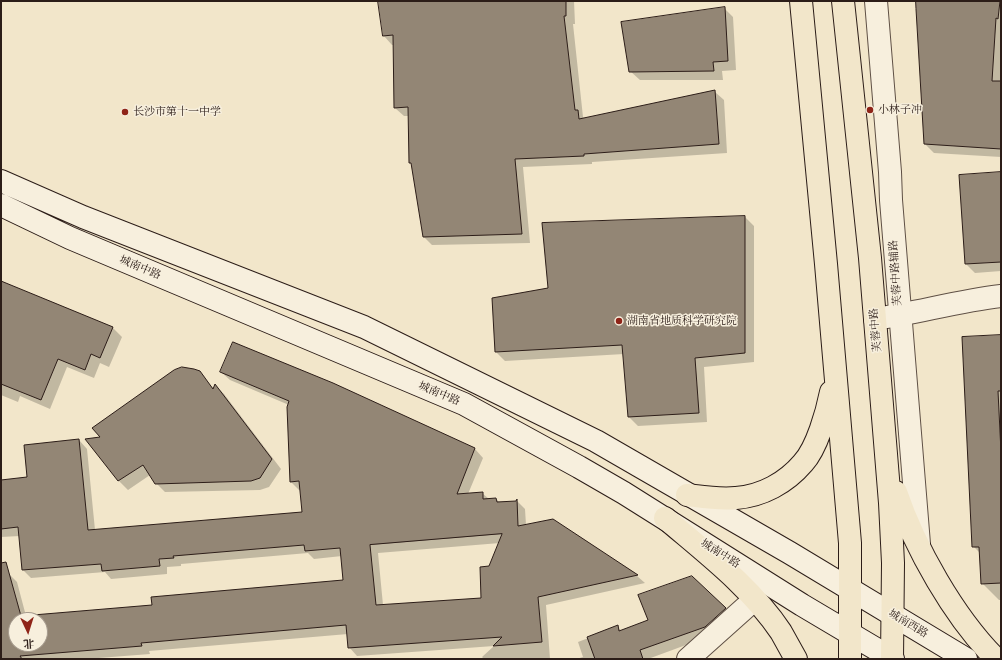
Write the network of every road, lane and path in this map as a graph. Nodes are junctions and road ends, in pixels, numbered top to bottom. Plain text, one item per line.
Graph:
1 (801, 1) edge
2 (843, 1) edge
3 (876, 1) edge
4 (1, 171) edge
5 (1, 181) edge
6 (1, 205) edge
7 (83, 217) junction
8 (1, 219) edge
9 (70, 238) junction
10 (1001, 296) edge
11 (900, 315) junction
12 (875, 319) junction
13 (834, 359) junction
14 (888, 468) junction
15 (687, 495) junction
16 (665, 518) junction
17 (919, 545) junction
18 (850, 589) junction
19 (755, 599) junction
20 (893, 615) junction
21 (850, 634) junction
22 (688, 659) edge
23 (796, 659) edge
24 (850, 659) edge
25 (892, 659) edge
26 (966, 659) edge
27 (996, 659) edge

1 - 13 main road
2 - 12 main road, 芙蓉中路
3 - 11 main road, 芙蓉中路辅路
4 - 7 main road
5 - 7 main road
6 - 9 main road, 城南中路
7 - 15 main road
8 - 9 main road
9 - 16 main road, 城南中路
10 - 11 main road
11 - 12 main road
11 - 17 main road, 芙蓉中路辅路
12 - 14 main road, 芙蓉中路
13 - 15 main road
13 - 18 main road
14 - 17 main road
14 - 20 main road, 芙蓉中路
15 - 18 main road
16 - 19 main road
16 - 21 main road, 城南中路
17 - 27 main road
18 - 20 main road, 城南西路
18 - 21 main road
19 - 22 main road
19 - 23 main road
20 - 25 main road, 芙蓉中路
20 - 26 main road, 城南西路
21 - 24 main road
21 - 25 main road

